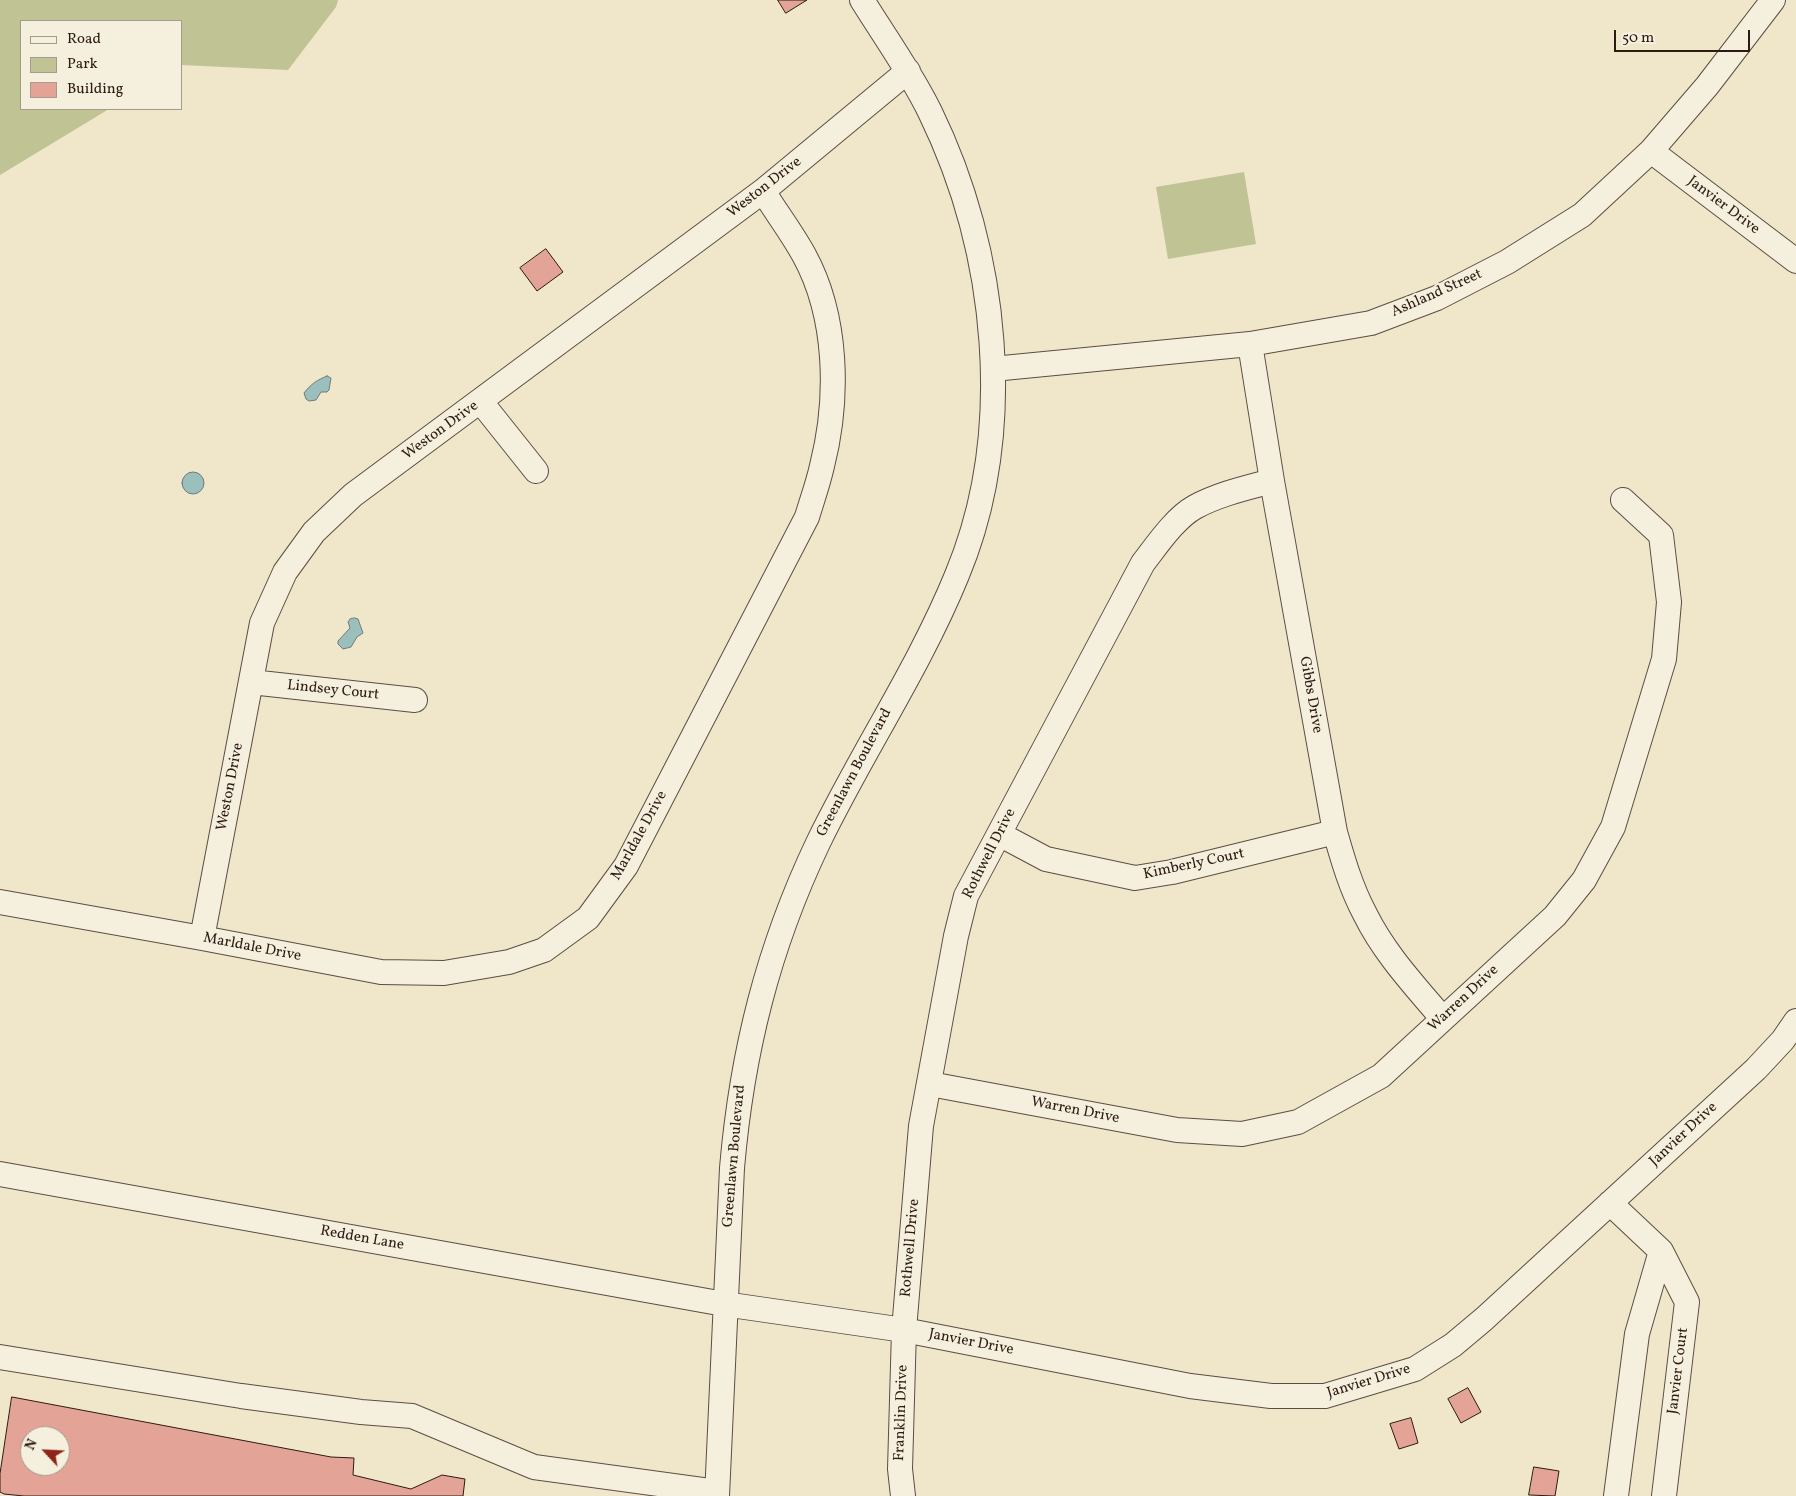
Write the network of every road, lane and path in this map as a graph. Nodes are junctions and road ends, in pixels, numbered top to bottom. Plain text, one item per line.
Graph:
1 (862, 0) edge
2 (1773, 0) edge
3 (908, 72) junction
4 (1651, 151) junction
5 (763, 191) junction
6 (1796, 262) edge
7 (1250, 344) junction
8 (993, 370) junction
9 (481, 402) junction
10 (536, 471) dead end
11 (1272, 481) junction
12 (1623, 500) dead end
13 (251, 682) junction
14 (415, 700) dead end
15 (1335, 832) junction
16 (998, 834) junction
17 (0, 902) edge
18 (202, 938) junction
19 (1442, 1018) junction
20 (1796, 1021) edge
21 (930, 1084) junction
22 (0, 1174) edge
23 (1610, 1203) junction
24 (1661, 1252) junction
25 (724, 1304) junction
26 (904, 1330) junction
27 (0, 1357) edge
28 (717, 1494) edge
29 (903, 1496) edge
30 (1616, 1496) edge
31 (1664, 1496) edge

1 - 3 street, Greenlawn Boulevard
2 - 4 street, Ashland Street
3 - 5 street, Weston Drive
3 - 8 street, Greenlawn Boulevard
4 - 6 street, Janvier Drive
4 - 7 street, Ashland Street
5 - 9 street, Weston Drive
5 - 18 street, Marldale Drive
7 - 8 street, Ashland Street
7 - 11 street, Gibbs Drive
8 - 25 street, Greenlawn Boulevard
9 - 10 street
9 - 13 street, Weston Drive
11 - 15 street, Gibbs Drive
11 - 16 street, Rothwell Drive
12 - 19 street, Warren Drive
13 - 14 street, Lindsey Court
13 - 18 street, Weston Drive
15 - 16 street, Kimberly Court
15 - 19 street, Gibbs Drive
16 - 21 street, Rothwell Drive
17 - 18 street, Marldale Drive
19 - 21 street, Warren Drive
20 - 23 street, Janvier Drive
21 - 26 street, Rothwell Drive
22 - 25 street, Redden Lane
23 - 24 street, Janvier Court
23 - 26 street, Janvier Drive
24 - 30 street
24 - 31 street, Janvier Court
25 - 26 street, Janvier Drive
25 - 28 street, Greenlawn Boulevard
26 - 29 street, Franklin Drive
27 - 28 street

